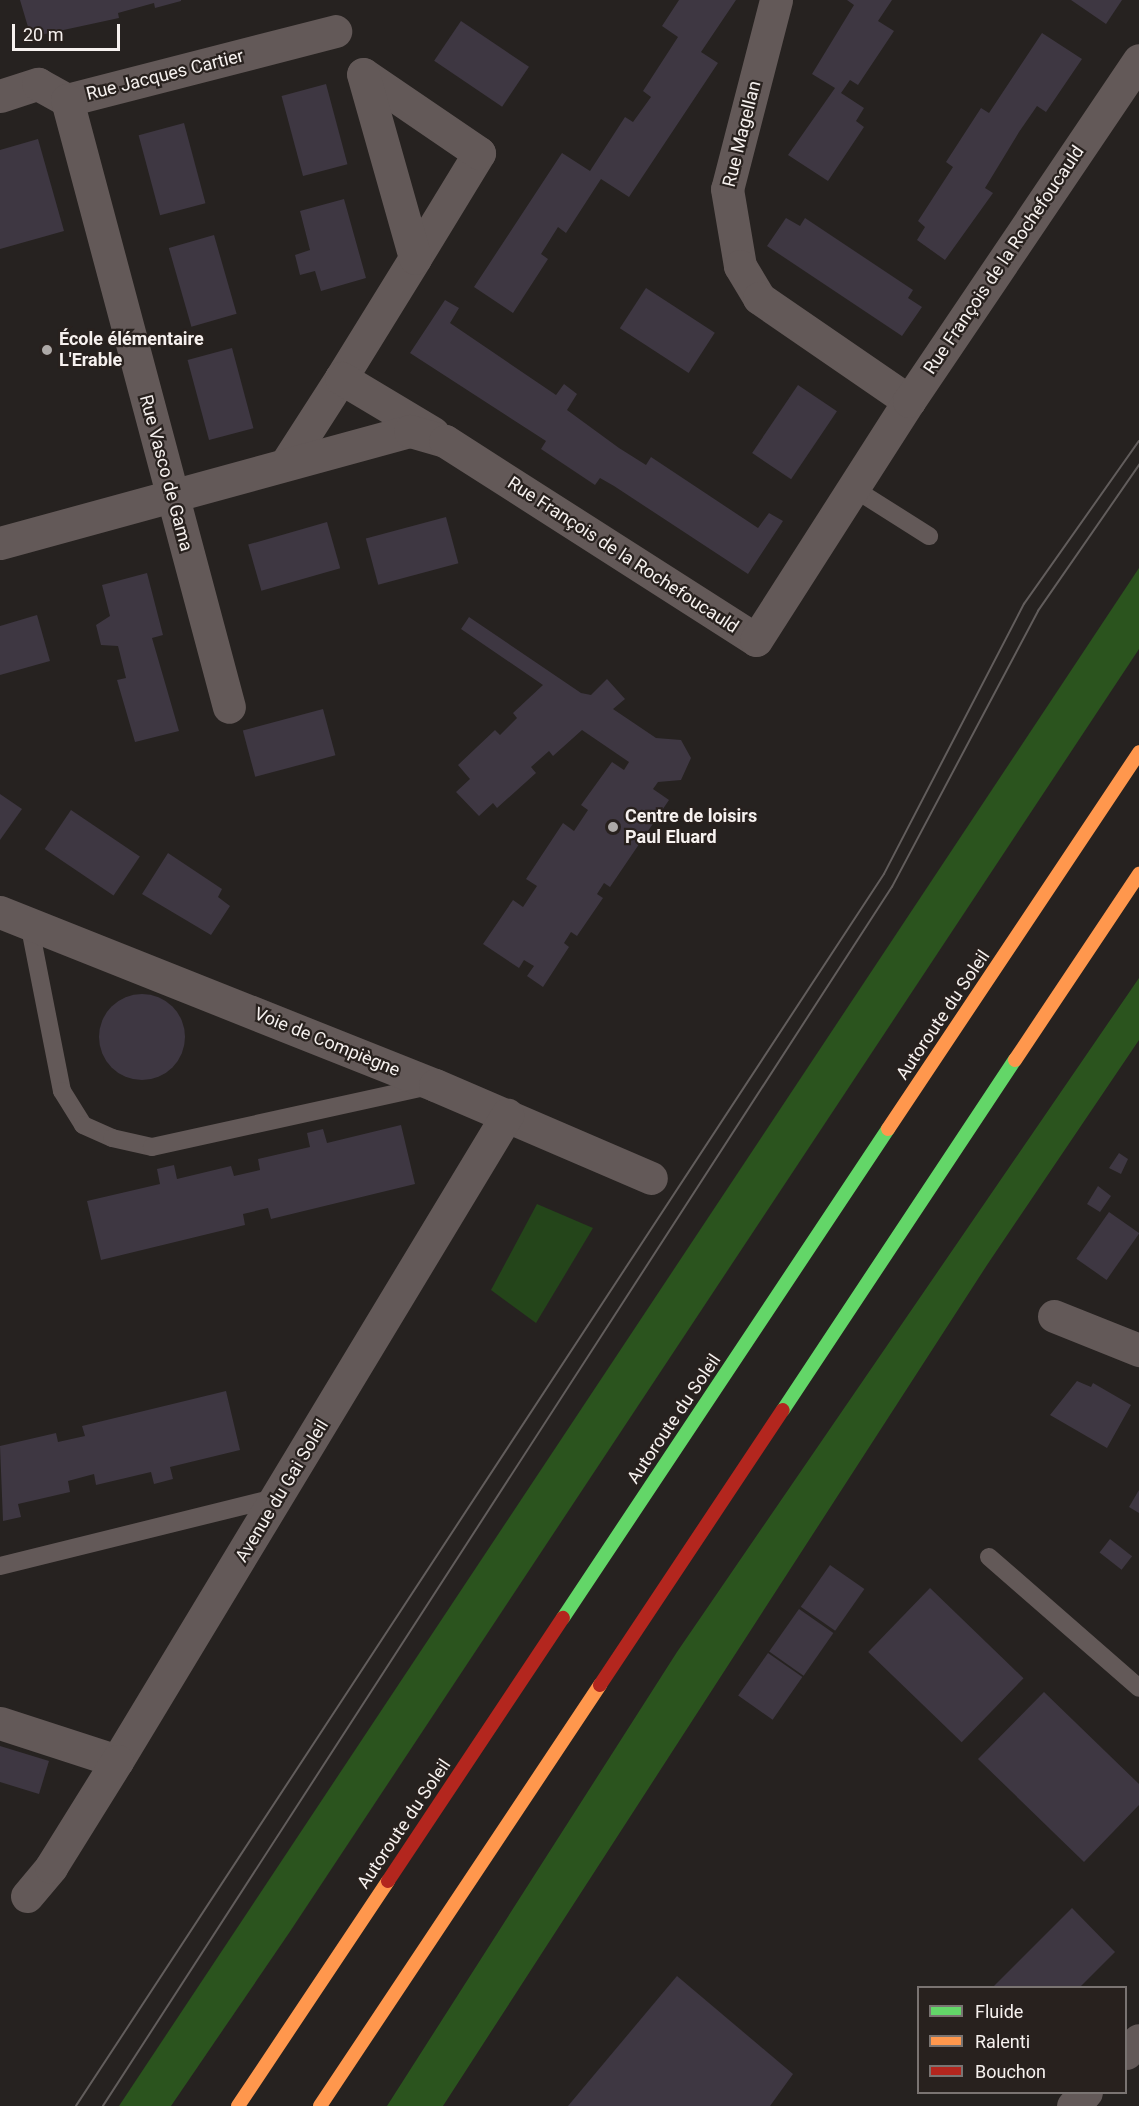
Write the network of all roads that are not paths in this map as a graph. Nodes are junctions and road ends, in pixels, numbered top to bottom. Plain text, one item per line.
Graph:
1 (776, 0) edge
2 (334, 31) dead end
3 (1139, 60) edge
4 (0, 96) edge
5 (67, 100) junction
6 (415, 258) junction
7 (341, 378) junction
8 (909, 401) junction
9 (446, 441) junction
10 (287, 462) junction
11 (853, 488) junction
12 (171, 493) junction
13 (929, 536) dead end
14 (0, 543) edge
15 (229, 707) dead end
16 (1139, 752) edge
17 (1139, 874) edge
18 (15, 918) edge
19 (435, 1085) junction
20 (507, 1115) junction
21 (651, 1178) dead end
22 (1054, 1317) dead end
23 (1139, 1350) edge
24 (276, 1498) junction
25 (988, 1557) dead end
26 (0, 1566) edge
27 (1139, 1688) edge
28 (0, 1723) edge
29 (117, 1761) junction
30 (27, 1896) dead end
31 (1139, 2040) edge
32 (1127, 2051) edge
33 (1084, 2094) edge
34 (238, 2106) edge
35 (320, 2106) edge
36 (1073, 2106) edge

1 - 8 street, Rue Magellan
2 - 5 street, Rue Jacques Cartier
3 - 8 street, Rue François de la Rochefoucauld
4 - 5 street, Rue Jacques Cartier
5 - 12 street, Rue Vasco de Gama
6 - 6 street
6 - 7 street
7 - 9 street
7 - 10 street
8 - 11 street, Rue François de la Rochefoucauld
9 - 10 street, Rue François de la Rochefoucauld
9 - 11 street, Rue François de la Rochefoucauld
10 - 12 street, Rue François de la Rochefoucauld
11 - 13 lane
12 - 14 street, Rue François de la Rochefoucauld
12 - 15 street, Rue Vasco de Gama
16 - 34 highway, Autoroute du Soleil
17 - 35 highway
18 - 19 street, Voie de Compiègne
18 - 19 lane
19 - 20 street, Voie de Compiègne
20 - 21 street, Voie de Compiègne
20 - 24 street, Avenue du Gai Soleil
22 - 23 street
24 - 26 lane
24 - 29 street, Avenue du Gai Soleil
25 - 27 lane
28 - 29 street
29 - 30 street, Avenue du Gai Soleil
31 - 32 street
33 - 36 street

